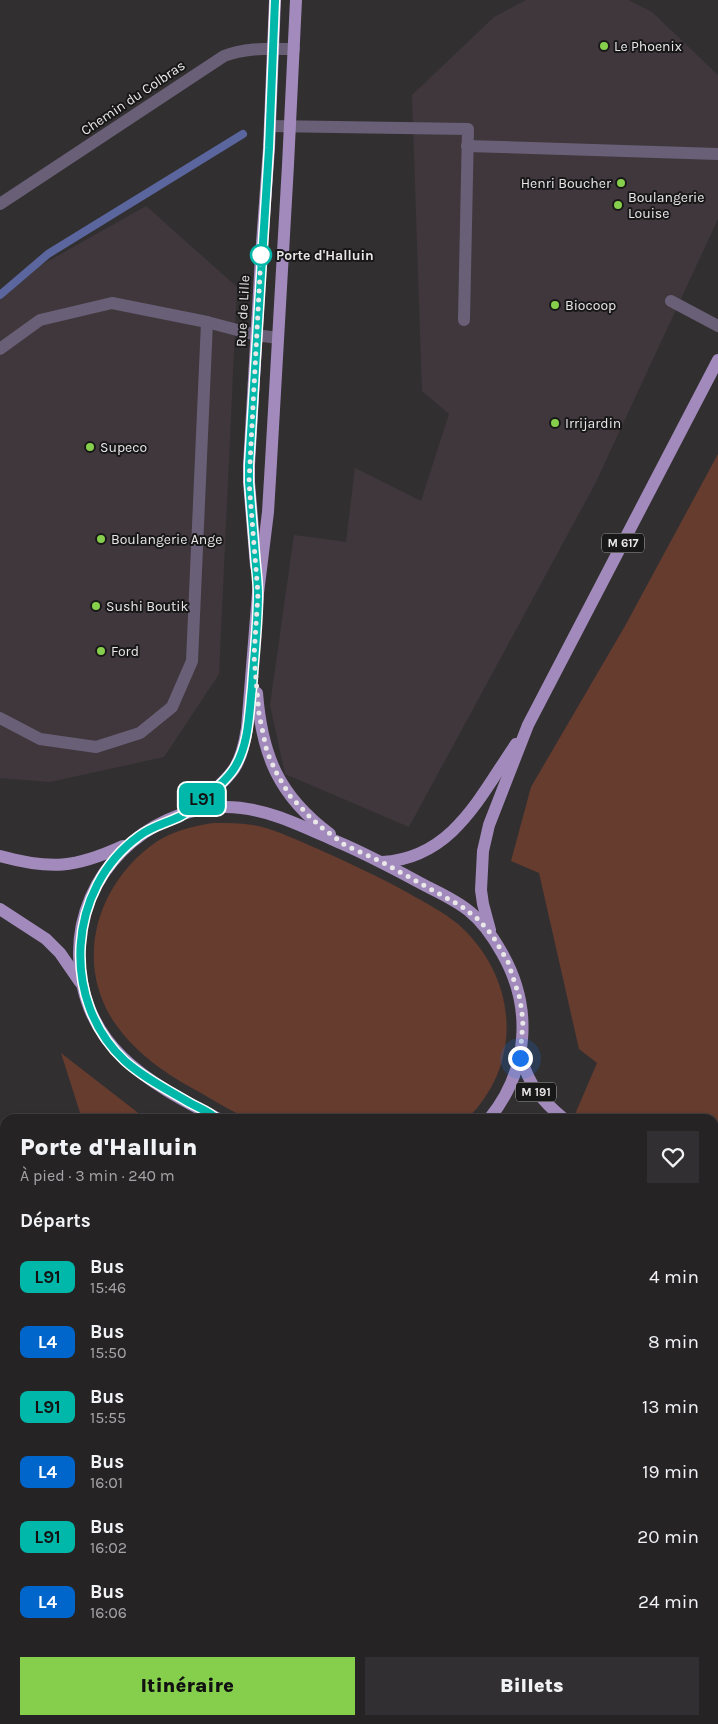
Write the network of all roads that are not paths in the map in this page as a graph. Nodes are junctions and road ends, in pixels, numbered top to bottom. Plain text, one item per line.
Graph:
1 (275, 0) edge
2 (296, 0) edge
3 (272, 49) junction
4 (294, 50) junction
5 (270, 126) junction
6 (290, 126) junction
7 (467, 146) junction
8 (718, 154) edge
9 (0, 204) edge
10 (671, 301) dead end
11 (464, 320) dead end
12 (207, 322) junction
13 (718, 326) edge
14 (256, 335) junction
15 (278, 338) junction
16 (0, 350) edge
17 (718, 360) edge
18 (258, 594) junction
19 (254, 656) junction
20 (0, 718) edge
21 (528, 725) junction
22 (180, 816) junction
23 (130, 843) junction
24 (345, 845) junction
25 (0, 856) edge
26 (382, 862) junction
27 (0, 909) edge
28 (492, 935) junction
29 (82, 984) junction
30 (520, 1058) junction
31 (210, 1114) edge
32 (493, 1114) edge
33 (558, 1114) edge

1 - 3 main road, Rue de Lille
2 - 4 main road, Rue de Lille
3 - 4 street, Chemin du Colbras
3 - 5 main road, Rue de Lille
3 - 9 street, Chemin du Colbras
4 - 6 main road, Rue de Lille
5 - 6 street
5 - 14 main road, Rue de Lille
6 - 7 street
6 - 15 main road, Rue de Lille
7 - 8 street
7 - 11 street
10 - 13 street
12 - 14 street
12 - 16 street
12 - 20 street
14 - 15 street
14 - 18 main road, Rue de Lille
15 - 18 main road, Rue de Lille
17 - 21 main road, M 617
18 - 19 main road, Rue de Lille
19 - 22 main road, Rue de Lille
19 - 24 main road, Rue de Lille
21 - 26 main road, M 617
21 - 28 main road, M 617
22 - 23 main road
22 - 24 main road
23 - 25 main road
23 - 29 main road
24 - 26 main road
26 - 28 main road
27 - 29 main road
28 - 30 main road
29 - 31 main road
30 - 32 main road
30 - 33 main road, M 191

